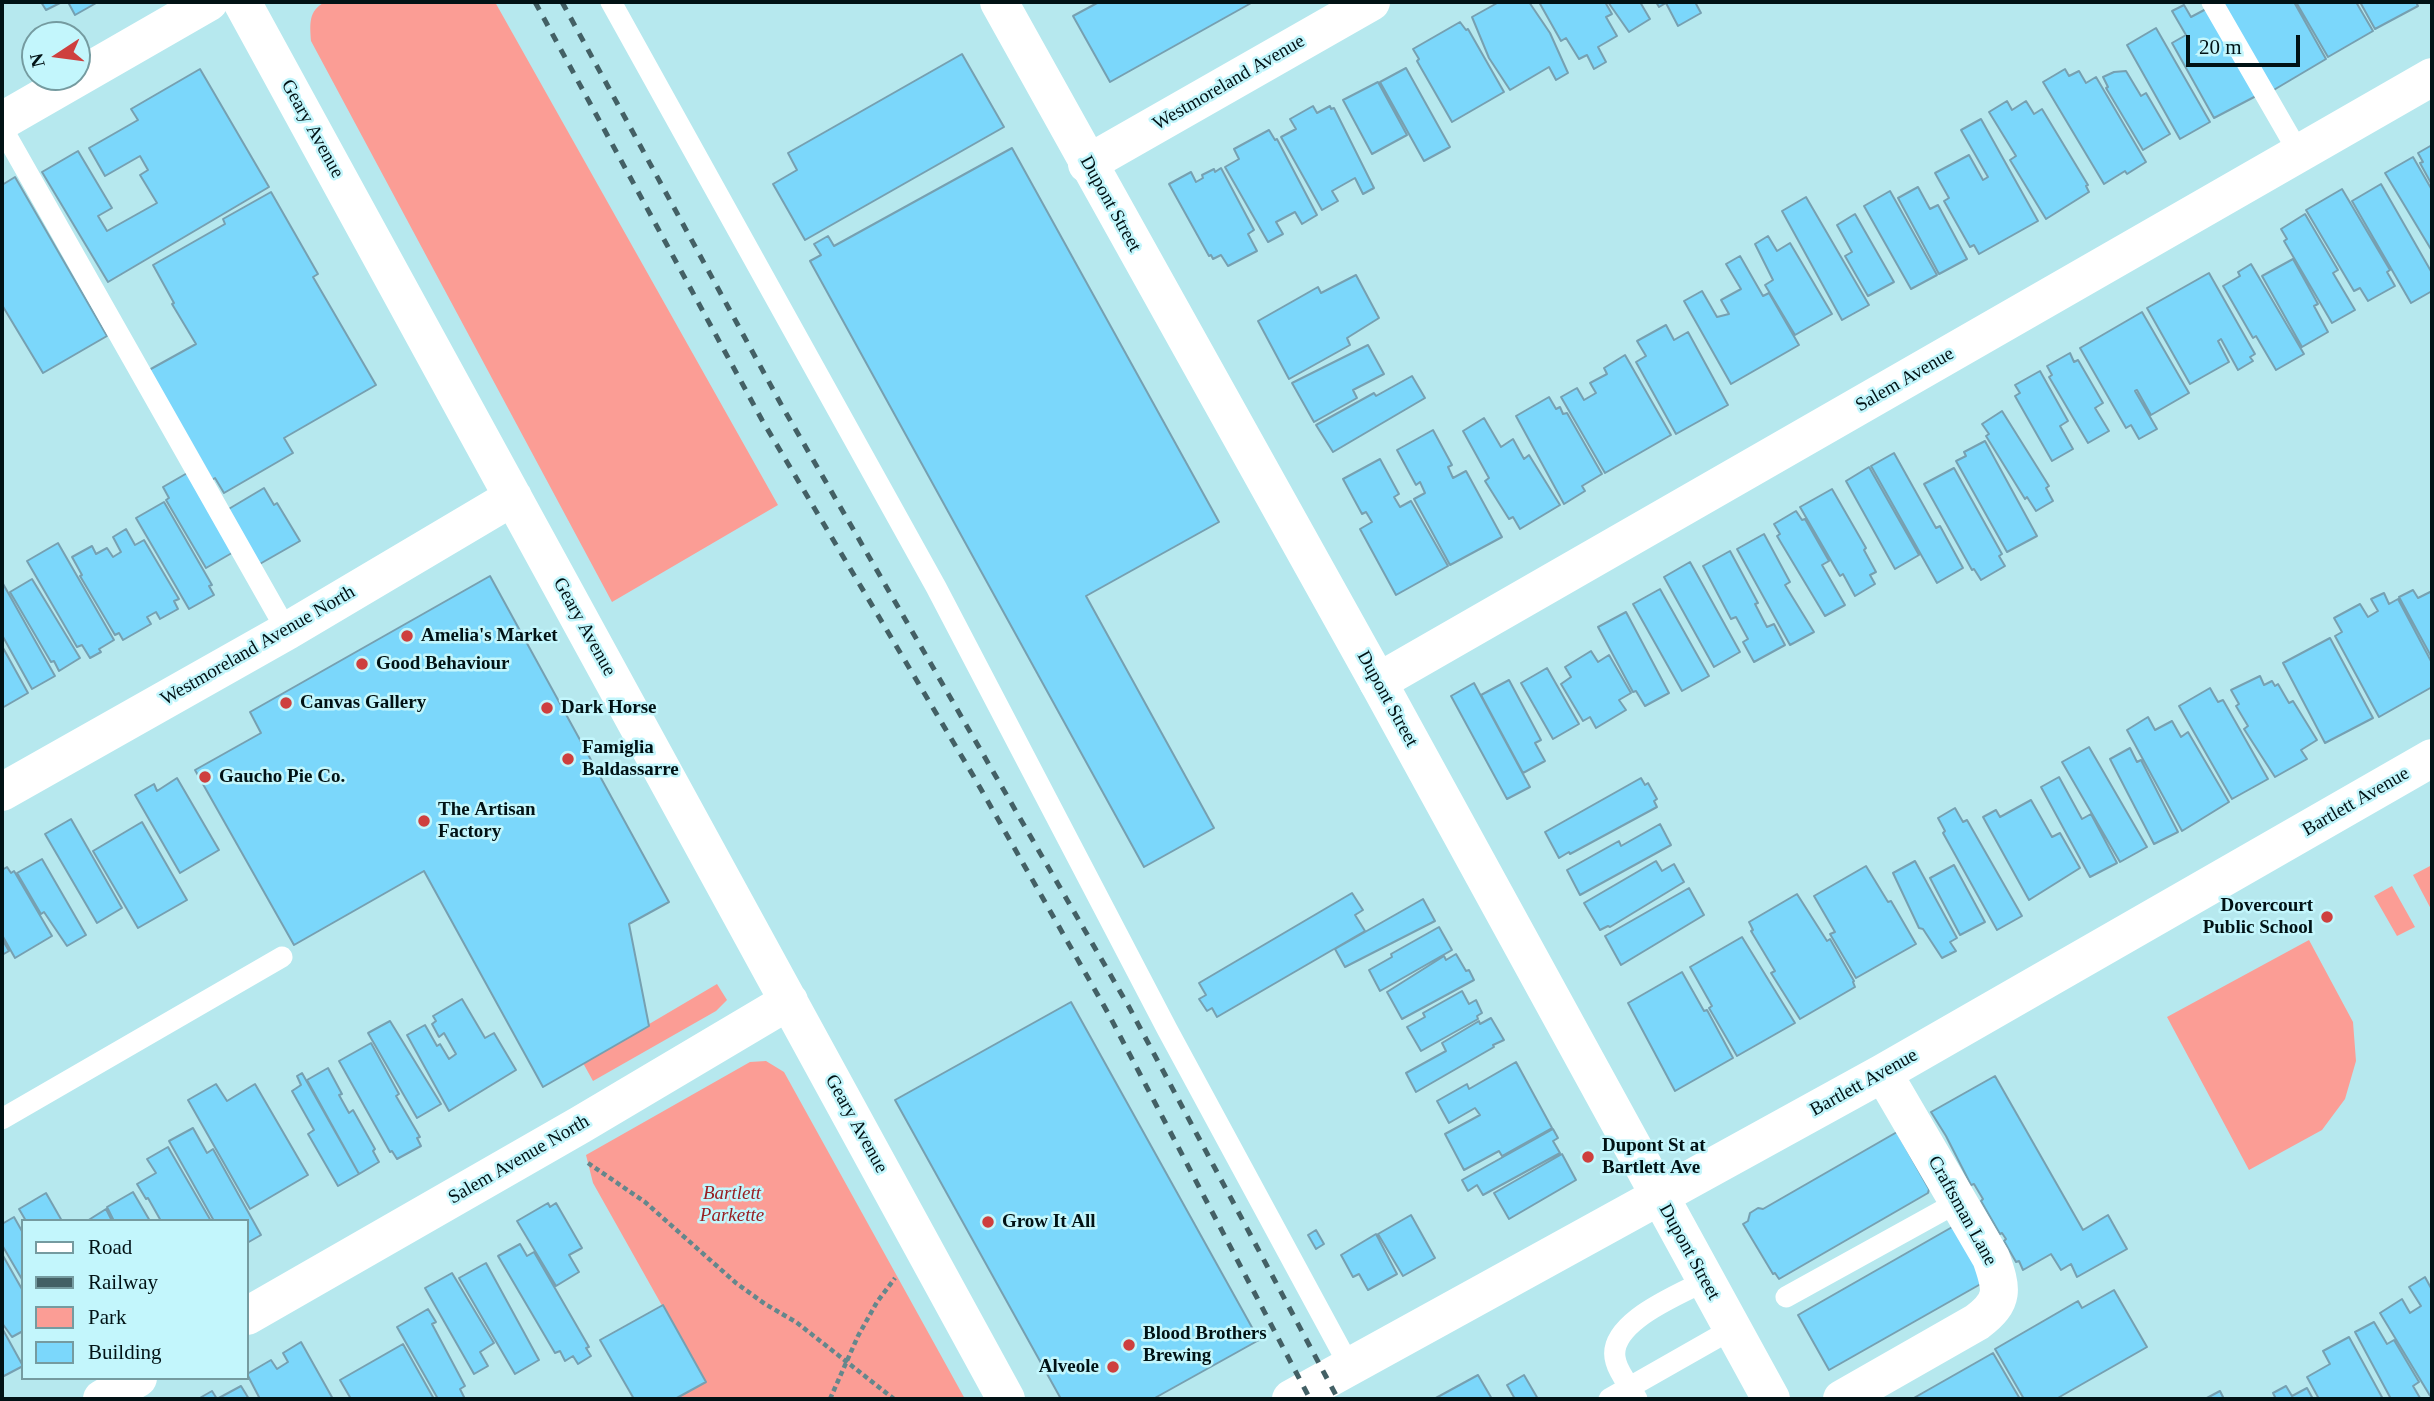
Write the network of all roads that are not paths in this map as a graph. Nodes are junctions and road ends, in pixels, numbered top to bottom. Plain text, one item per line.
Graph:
1 (209, 2) edge
2 (242, 2) edge
3 (611, 2) edge
4 (999, 2) edge
5 (1371, 2) edge
6 (2212, 2) edge
7 (2432, 77) edge
8 (2, 121) edge
9 (2, 128) edge
10 (2300, 153) junction
11 (1087, 164) junction
12 (513, 497) junction
13 (287, 631) junction
14 (1378, 682) junction
15 (2432, 758) edge
16 (2, 792) edge
17 (282, 957) dead end
18 (789, 1001) junction
19 (1882, 1073) junction
20 (2, 1119) edge
21 (1658, 1196) junction
22 (1958, 1202) junction
23 (1705, 1281) junction
24 (1786, 1297) dead end
25 (248, 1315) edge
26 (1732, 1329) junction
27 (1350, 1367) junction
28 (135, 1380) edge
29 (1634, 1393) edge
30 (102, 1399) edge
31 (1006, 1399) edge
32 (1291, 1399) edge
33 (1609, 1399) edge
34 (1771, 1399) edge
35 (1842, 1399) edge

1 - 8 street
2 - 12 street, Geary Avenue
3 - 27 lane
4 - 11 street, Dupont Street
5 - 11 street, Westmoreland Avenue
6 - 10 lane
7 - 10 street, Salem Avenue
9 - 13 lane
10 - 14 street, Salem Avenue
11 - 14 street, Dupont Street
12 - 13 street, Westmoreland Avenue North
12 - 18 street, Geary Avenue
13 - 16 street, Westmoreland Avenue North
14 - 21 street, Dupont Street
15 - 19 street, Bartlett Avenue
17 - 20 lane
18 - 25 street, Salem Avenue North
18 - 31 street, Geary Avenue
19 - 21 street, Bartlett Avenue
19 - 22 street, Craftsman Lane
21 - 23 street, Dupont Street
21 - 27 street, Bartlett Avenue
22 - 24 lane
22 - 35 street, Craftsman Lane
23 - 26 street, Dupont Street
23 - 29 lane
26 - 29 lane
26 - 34 street, Dupont Street
27 - 32 street, Bartlett Avenue
28 - 30 street
29 - 33 lane

